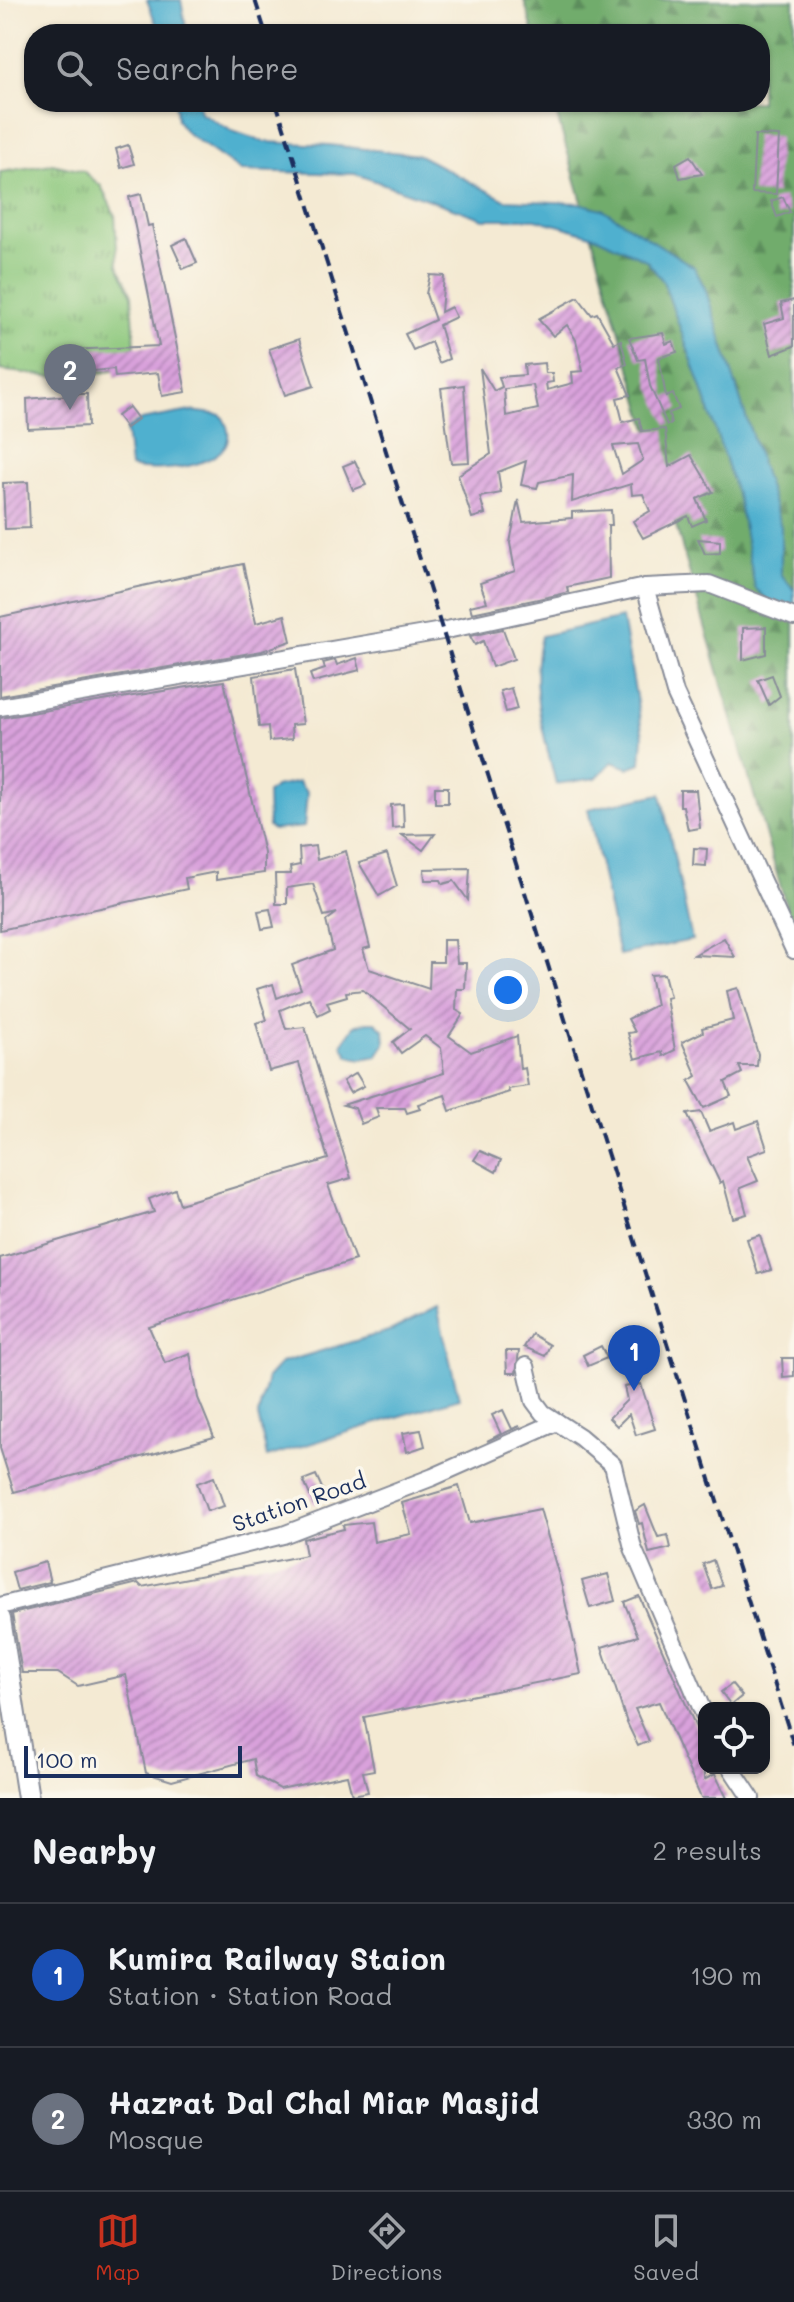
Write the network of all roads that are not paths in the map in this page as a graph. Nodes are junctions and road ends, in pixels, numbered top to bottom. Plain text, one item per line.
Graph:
1 (645, 587) junction
2 (794, 617) edge
3 (0, 707) edge
4 (794, 950) edge
5 (526, 1366) dead end
6 (557, 1422) junction
7 (0, 1606) edge
8 (0, 1619) edge
9 (699, 1702) edge
10 (735, 1774) edge
11 (28, 1798) edge
12 (751, 1798) edge

1 - 2 street
1 - 3 street
1 - 4 street
5 - 6 street
6 - 7 street, Station Road
6 - 9 street
8 - 11 street
10 - 12 street

